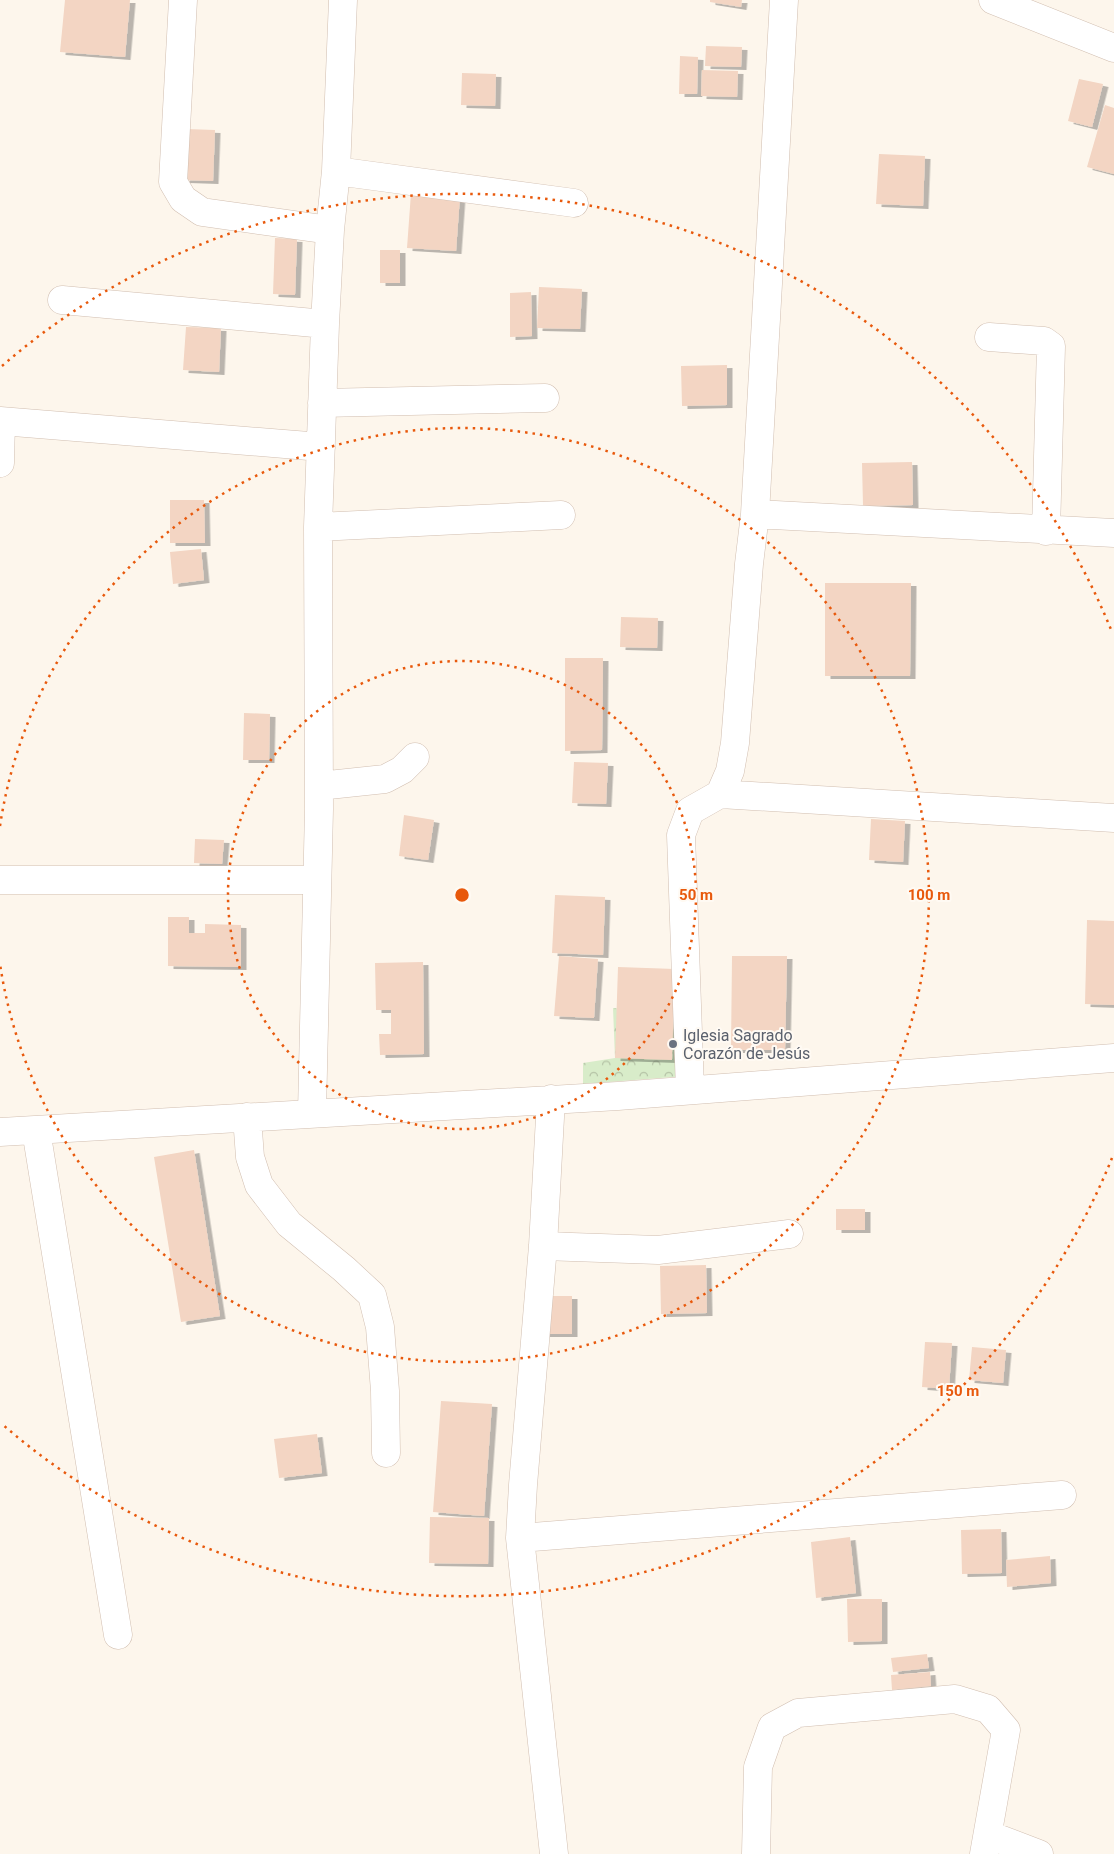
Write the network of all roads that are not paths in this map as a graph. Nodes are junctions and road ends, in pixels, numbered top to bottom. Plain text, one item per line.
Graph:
1 (183, 0) edge
2 (343, 0) edge
3 (784, 0) edge
4 (993, 0) edge
5 (1114, 48) edge
6 (336, 171) junction
7 (574, 203) dead end
8 (330, 230) junction
9 (62, 300) dead end
10 (325, 324) junction
11 (989, 337) dead end
12 (545, 398) dead end
13 (322, 403) junction
14 (0, 421) edge
15 (321, 447) junction
16 (0, 463) edge
17 (561, 514) dead end
18 (755, 514) junction
19 (318, 527) junction
20 (1046, 531) junction
21 (1114, 533) edge
22 (415, 757) dead end
23 (319, 786) junction
24 (720, 794) junction
25 (1114, 818) edge
26 (0, 876) edge
27 (0, 880) edge
28 (317, 880) junction
29 (1114, 1058) edge
30 (690, 1090) junction
31 (551, 1099) junction
32 (312, 1113) junction
33 (247, 1118) junction
34 (36, 1130) junction
35 (0, 1132) edge
36 (789, 1234) dead end
37 (543, 1246) junction
38 (386, 1453) dead end
39 (1062, 1495) dead end
40 (520, 1538) junction
41 (118, 1635) dead end
42 (986, 1844) edge
43 (554, 1854) edge
44 (756, 1854) edge
45 (1039, 1854) edge

1 - 8 street
2 - 6 street
3 - 18 street
4 - 5 street
6 - 7 street
6 - 8 street
8 - 10 street
9 - 10 street
10 - 13 street
11 - 20 street
12 - 13 street
13 - 15 street
14 - 15 street
14 - 16 street
15 - 19 street
17 - 19 street
18 - 20 street
18 - 24 street
19 - 23 street
20 - 21 street
22 - 23 street
23 - 28 street
24 - 25 street
24 - 30 street
26 - 27 street
27 - 28 street
28 - 32 street
29 - 30 street
30 - 31 street
31 - 32 street
31 - 37 street
32 - 33 street
33 - 34 street
33 - 38 street
34 - 35 street
34 - 41 street
36 - 37 street
37 - 40 street
39 - 40 street
40 - 43 street
42 - 44 street
42 - 45 street

